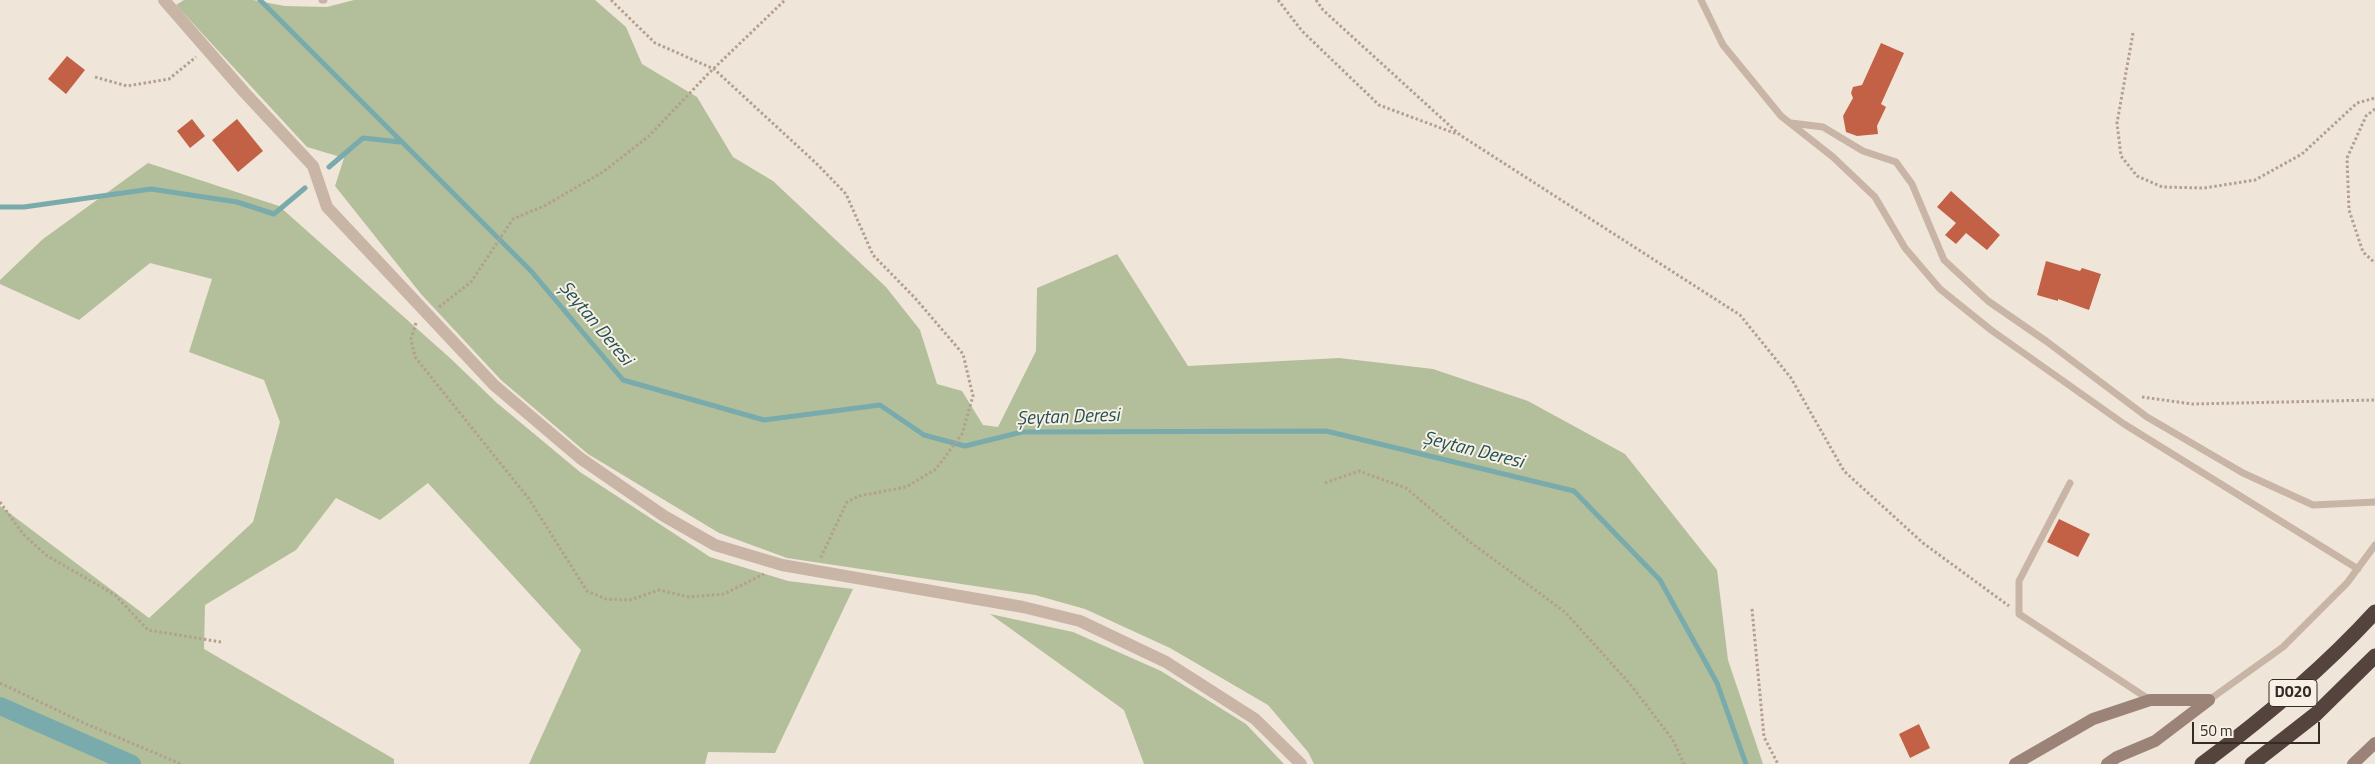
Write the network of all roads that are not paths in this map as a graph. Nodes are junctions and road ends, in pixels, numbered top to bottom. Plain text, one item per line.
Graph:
1 (1701, 0) edge
2 (168, 1) edge
3 (1790, 123) junction
4 (2070, 483) dead end
5 (2375, 502) edge
6 (2375, 545) edge
7 (2358, 569) junction
8 (2375, 612) edge
9 (2375, 656) edge
10 (2150, 700) junction
11 (2209, 700) junction
12 (2375, 743) edge
13 (1301, 764) edge
14 (2015, 764) edge
15 (2107, 764) edge
16 (2202, 764) edge
17 (2252, 764) edge
18 (2353, 764) edge

1 - 3 lane
2 - 13 street
3 - 5 lane
3 - 7 lane
4 - 10 lane
6 - 7 lane
7 - 11 lane
8 - 16 highway, D020
9 - 17 highway, D020
10 - 11 street
10 - 14 street
11 - 15 street
12 - 18 street

